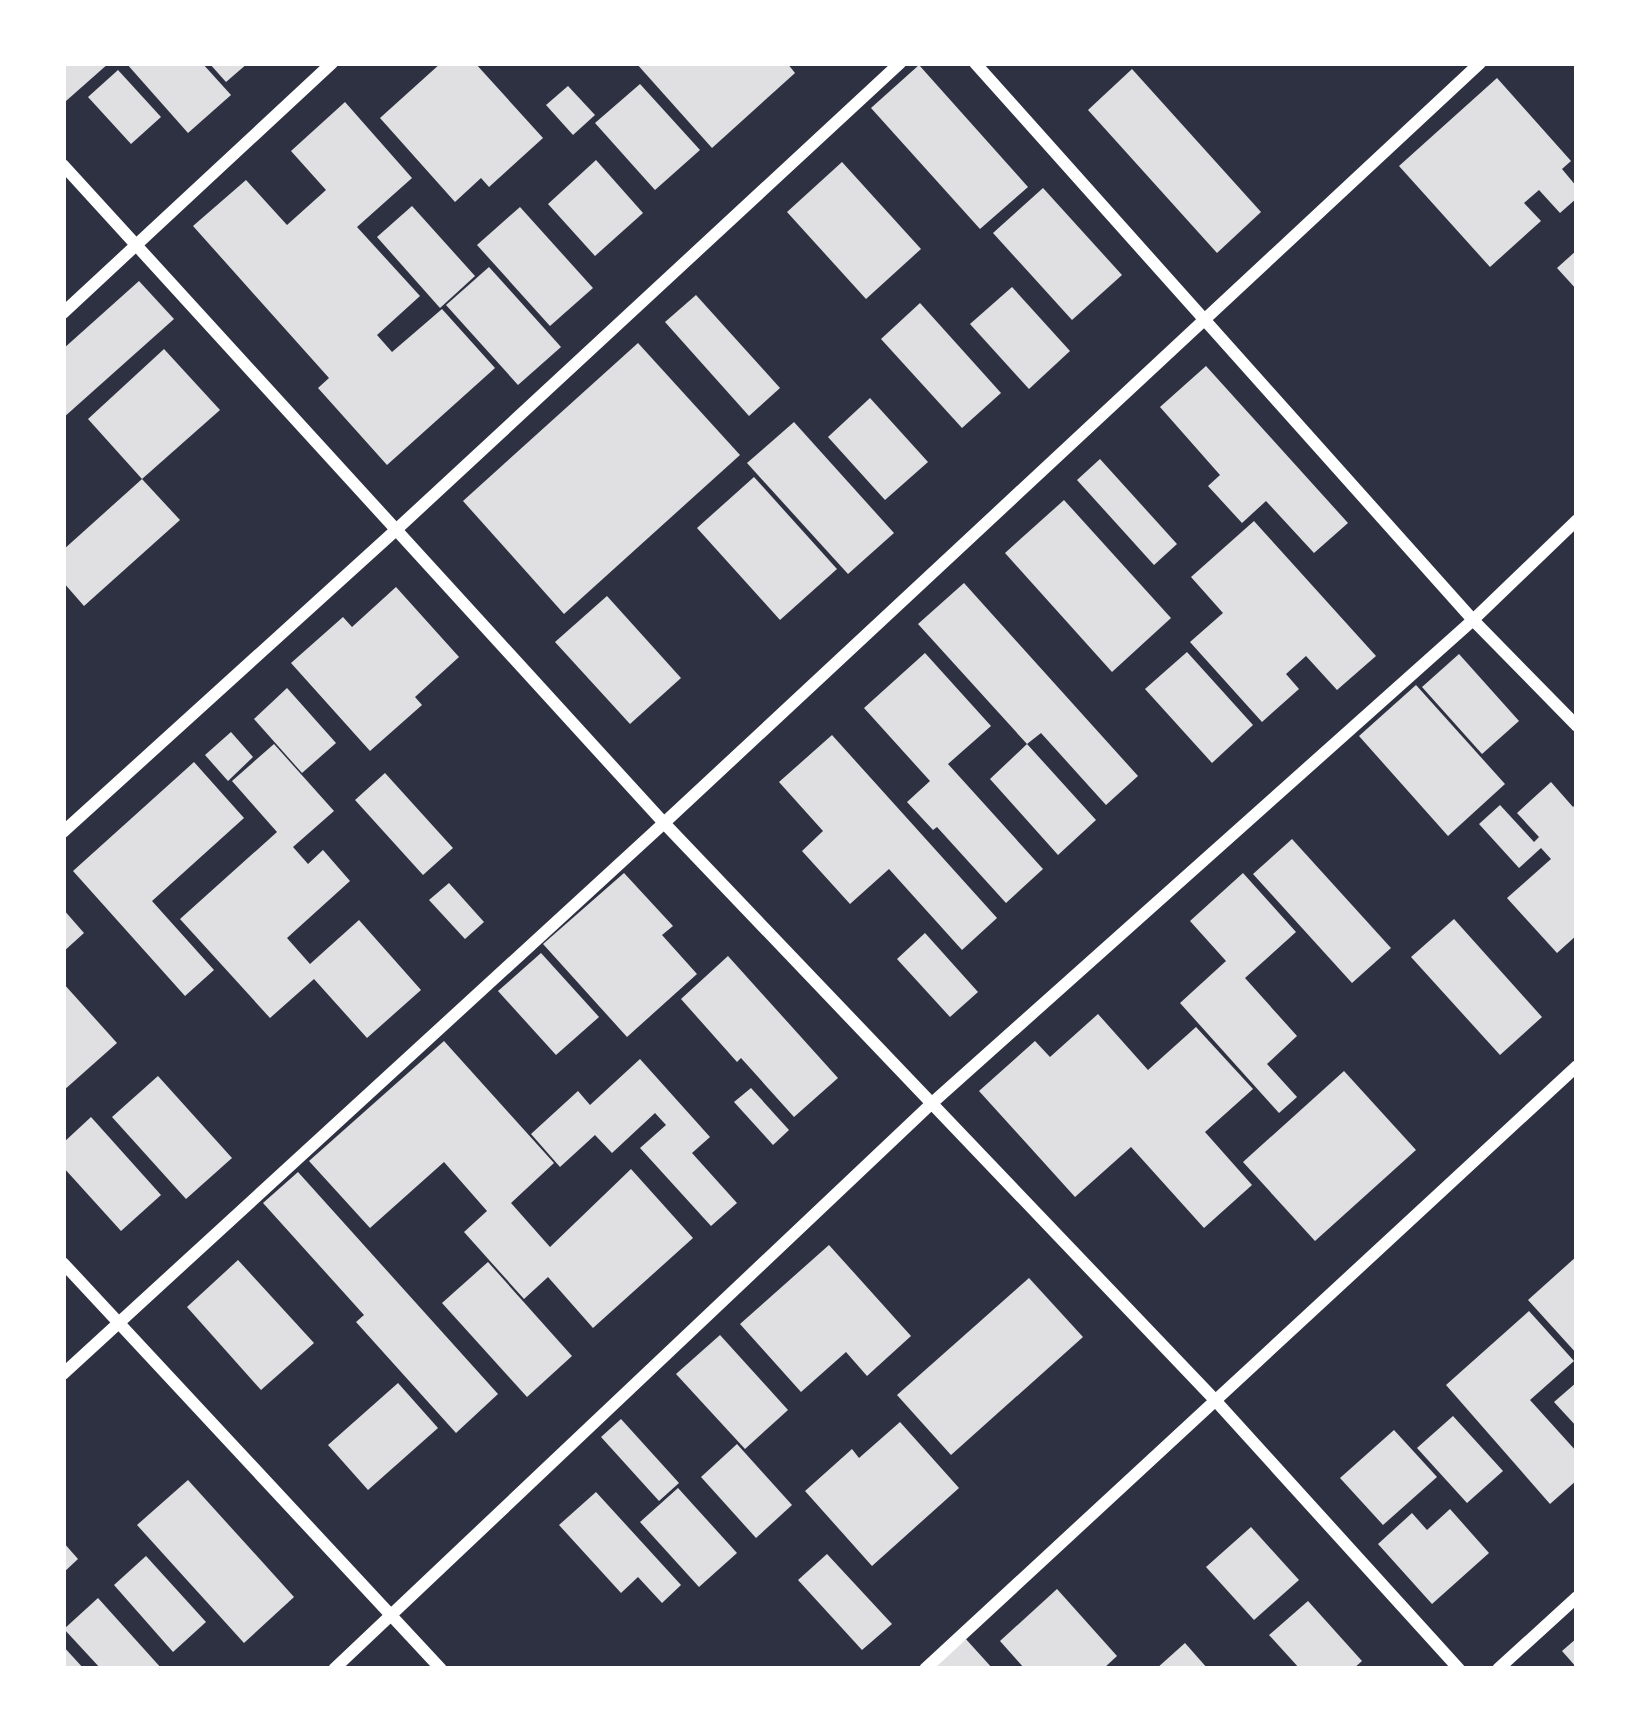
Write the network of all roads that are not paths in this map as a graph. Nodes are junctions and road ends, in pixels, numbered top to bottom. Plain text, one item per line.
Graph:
1 (332, 63) edge
2 (900, 63) edge
3 (975, 63) edge
4 (1480, 63) edge
5 (63, 165) edge
6 (136, 245) junction
7 (63, 313) edge
8 (1203, 321) junction
9 (1577, 520) edge
10 (398, 529) junction
11 (1473, 620) junction
12 (1577, 726) edge
13 (664, 823) junction
14 (63, 832) edge
15 (1577, 1066) edge
16 (931, 1104) junction
17 (63, 1263) edge
18 (120, 1324) junction
19 (63, 1375) edge
20 (1214, 1399) junction
21 (1577, 1597) edge
22 (392, 1616) junction
23 (334, 1669) edge
24 (441, 1669) edge
25 (925, 1669) edge
26 (1459, 1669) edge
27 (1498, 1669) edge

1 - 6 street
2 - 10 street
3 - 8 street
4 - 8 street
5 - 6 street
6 - 7 street
6 - 10 street
8 - 11 street
8 - 13 street
9 - 11 street
10 - 13 street
10 - 14 street
11 - 12 street
11 - 16 street
13 - 16 street
13 - 18 street
15 - 20 street
16 - 20 street
16 - 22 street
17 - 18 street
18 - 19 street
18 - 22 street
20 - 25 street
20 - 26 street
21 - 27 street
22 - 23 street
22 - 24 street

